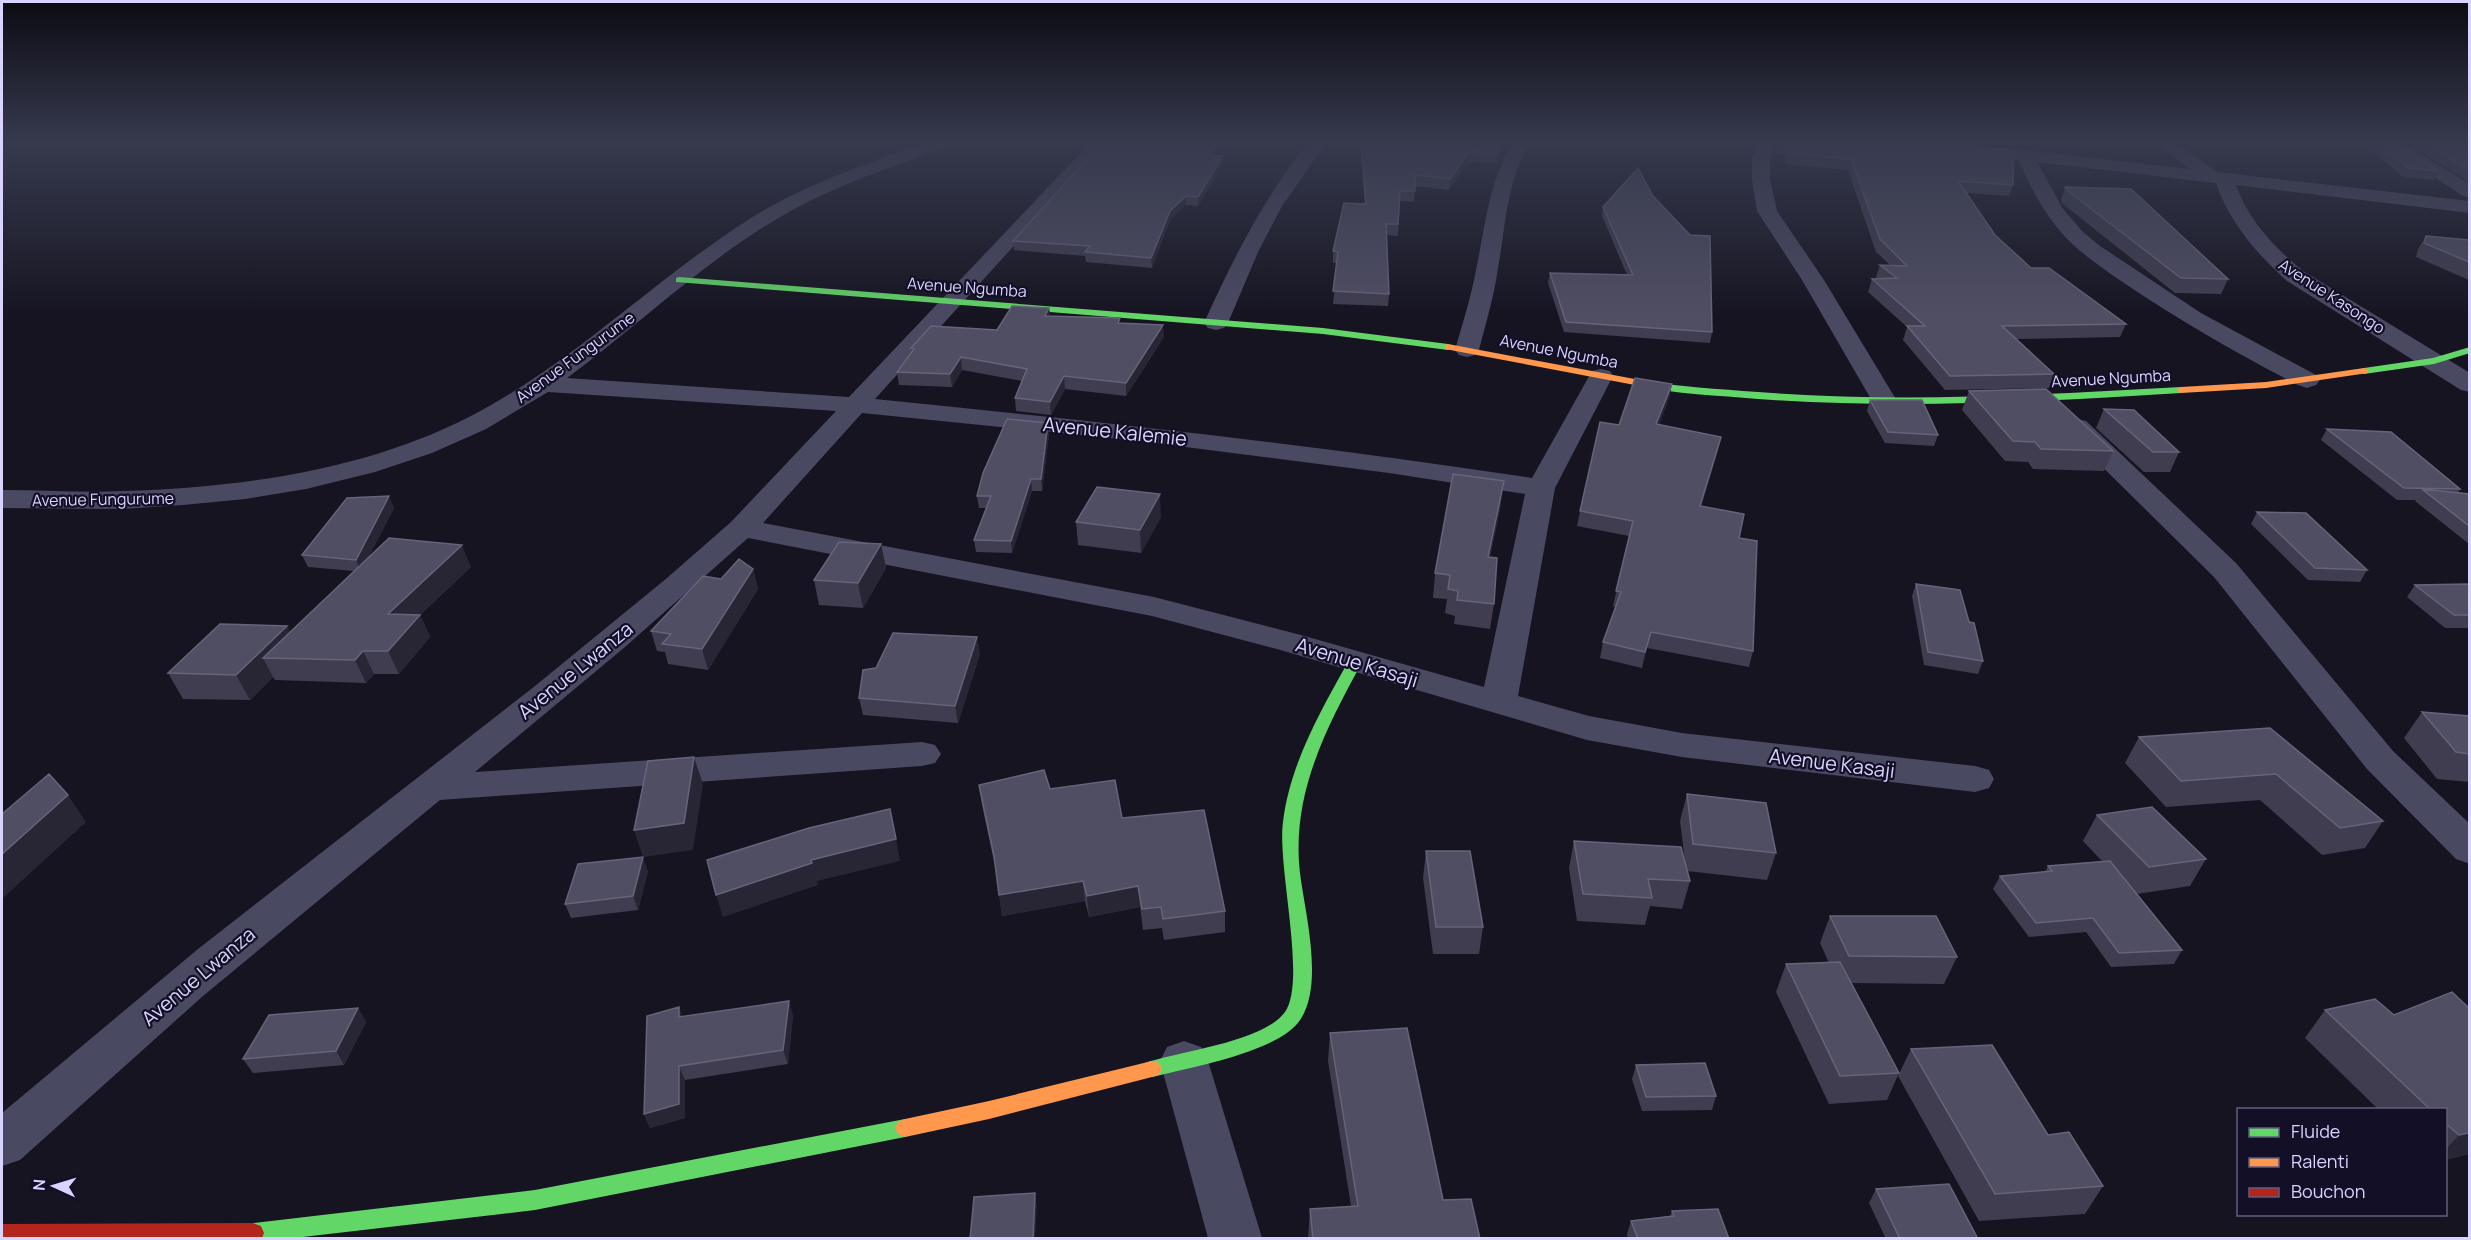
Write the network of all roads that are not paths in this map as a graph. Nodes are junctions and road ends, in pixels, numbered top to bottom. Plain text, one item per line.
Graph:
1 (797, 201) edge
2 (1045, 201) edge
3 (1275, 201) edge
4 (1498, 201) edge
5 (1765, 201) edge
6 (2048, 201) edge
7 (2234, 201) edge
8 (2416, 201) edge
9 (2469, 207) edge
10 (678, 280) junction
11 (949, 303) junction
12 (1216, 323) junction
13 (1467, 350) junction
14 (2469, 350) edge
15 (2434, 361) junction
16 (1601, 376) junction
17 (2307, 380) junction
18 (543, 384) junction
19 (2469, 385) edge
20 (2045, 398) junction
21 (1884, 401) junction
22 (855, 405) junction
23 (1541, 488) junction
24 (2, 499) edge
25 (742, 528) junction
26 (1355, 662) junction
27 (1499, 703) junction
28 (922, 754) dead end
29 (1975, 779) dead end
30 (429, 788) junction
31 (2464, 839) edge
32 (1184, 1061) junction
33 (2, 1144) edge
34 (2, 1234) edge
35 (1235, 1239) edge

1 - 10 street, Avenue Fungurume
2 - 11 street, Avenue Lwanza
3 - 12 street
4 - 13 street
5 - 21 street
6 - 17 street
7 - 15 street, Avenue Kasongo
8 - 9 street
10 - 11 street, Avenue Ngumba
10 - 18 street, Avenue Fungurume
11 - 12 street, Avenue Ngumba
11 - 22 street, Avenue Lwanza
12 - 13 street, Avenue Ngumba
13 - 16 street, Avenue Ngumba
14 - 15 street, Avenue Ngumba
15 - 17 street, Avenue Ngumba
15 - 19 street, Avenue Kasongo
16 - 21 street, Avenue Ngumba
16 - 23 street
17 - 20 street, Avenue Ngumba
18 - 22 street, Avenue Kalemie
18 - 24 street, Avenue Fungurume
20 - 21 street, Avenue Ngumba
20 - 31 street
22 - 23 street, Avenue Kalemie
22 - 25 street, Avenue Lwanza
23 - 27 street
25 - 26 street, Avenue Kasaji
25 - 30 street, Avenue Lwanza
26 - 27 street, Avenue Kasaji
26 - 32 street
27 - 29 street, Avenue Kasaji
28 - 30 street
30 - 33 street, Avenue Lwanza
32 - 34 street
32 - 35 street

